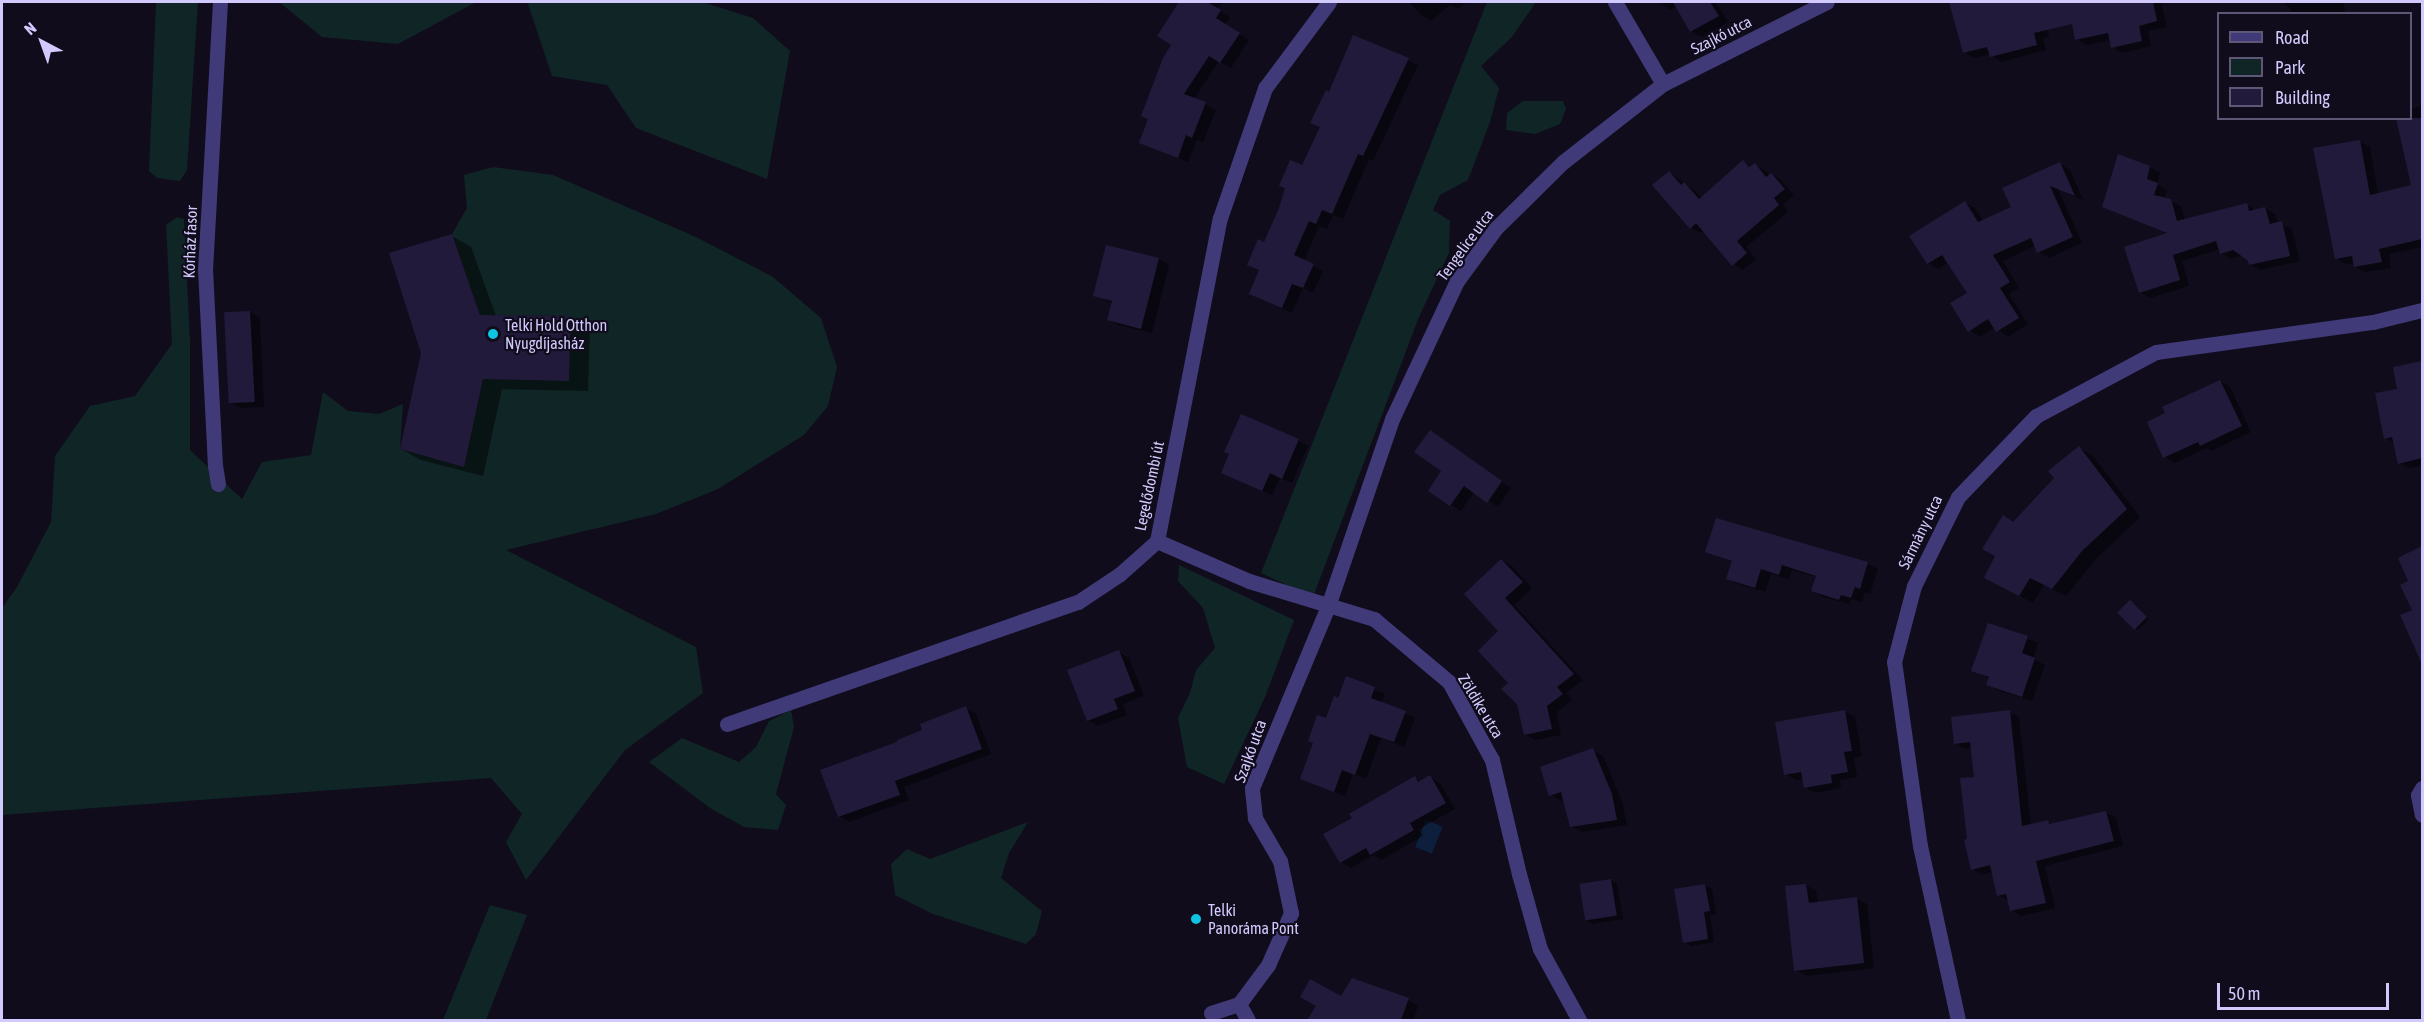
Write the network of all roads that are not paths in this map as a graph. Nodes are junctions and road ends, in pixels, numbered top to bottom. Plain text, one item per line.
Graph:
1 (220, 2) edge
2 (1329, 2) edge
3 (1615, 2) edge
4 (1827, 2) edge
5 (1663, 84) junction
6 (2422, 309) edge
7 (218, 484) dead end
8 (1157, 541) junction
9 (1328, 606) junction
10 (728, 724) dead end
11 (2422, 788) edge
12 (2422, 815) edge
13 (1239, 1004) junction
14 (1211, 1013) dead end
15 (1248, 1020) edge
16 (1579, 1020) edge
17 (1958, 1020) edge

1 - 7 street, Kórház fasor
2 - 8 street, Legelődombi út
3 - 5 street
4 - 5 street, Szajkó utca
5 - 9 street, Tengelice utca
6 - 17 street, Sármány utca
8 - 9 street, Zöldike utca
8 - 10 street, Legelődombi út
9 - 13 street, Szajkó utca
9 - 16 street, Zöldike utca
11 - 12 street
13 - 14 street
13 - 15 street

